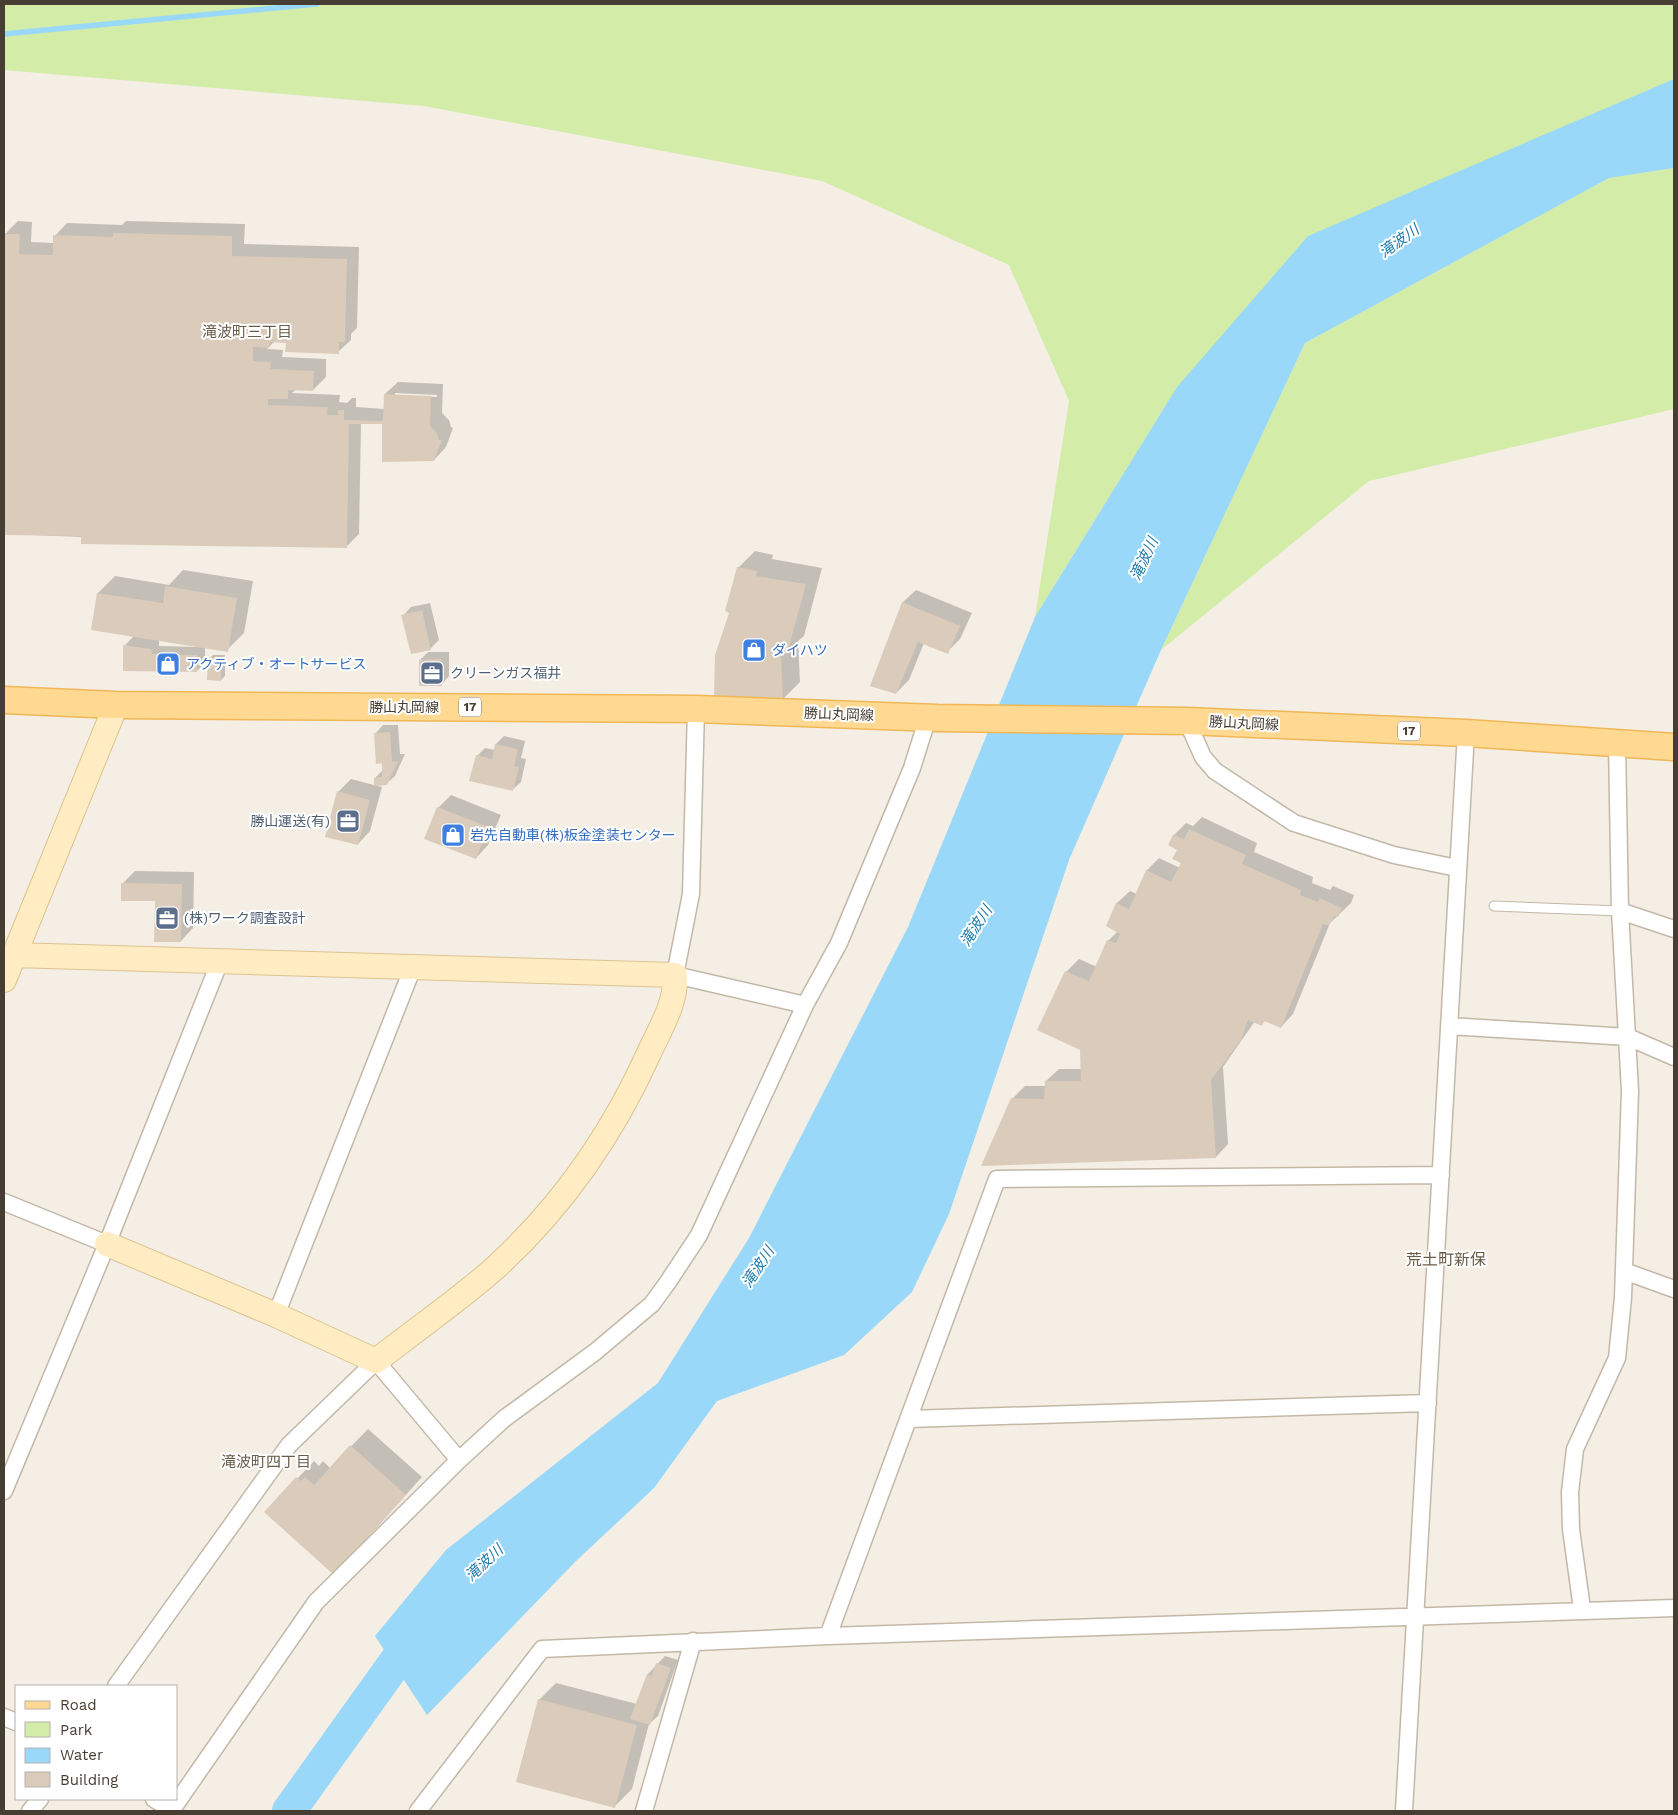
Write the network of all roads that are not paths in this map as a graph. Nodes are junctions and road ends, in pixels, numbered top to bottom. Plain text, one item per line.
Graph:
1 (4, 700) edge
2 (116, 705) junction
3 (696, 709) junction
4 (933, 718) junction
5 (1187, 720) junction
6 (1466, 733) junction
7 (1617, 743) junction
8 (1674, 747) edge
9 (1458, 868) junction
10 (1494, 906) dead end
11 (1620, 910) junction
12 (1674, 929) edge
13 (14, 955) junction
14 (220, 962) junction
15 (413, 967) junction
16 (675, 975) junction
17 (4, 980) edge
18 (805, 1005) junction
19 (1449, 1026) junction
20 (1628, 1037) junction
21 (1674, 1057) edge
22 (1441, 1176) junction
23 (4, 1202) edge
24 (108, 1244) junction
25 (1624, 1271) junction
26 (1674, 1289) edge
27 (276, 1315) junction
28 (376, 1361) junction
29 (1428, 1403) junction
30 (908, 1419) junction
31 (459, 1460) junction
32 (4, 1491) edge
33 (1674, 1608) edge
34 (1582, 1609) junction
35 (1417, 1615) junction
36 (828, 1636) junction
37 (693, 1641) junction
38 (117, 1685) edge
39 (39, 1800) edge
40 (156, 1800) edge
41 (178, 1800) edge
42 (171, 1810) edge
43 (30, 1811) edge
44 (418, 1811) edge
45 (644, 1811) edge
46 (1404, 1811) edge

1 - 2 main road, 勝山丸岡線 / 17
2 - 3 main road, 勝山丸岡線 / 17
2 - 13 street
3 - 4 main road, 勝山丸岡線 / 17
3 - 16 street
4 - 5 main road, 勝山丸岡線 / 17
4 - 18 street
5 - 6 main road, 勝山丸岡線 / 17
5 - 9 street
6 - 7 main road, 勝山丸岡線 / 17
6 - 9 street
7 - 8 main road, 勝山丸岡線 / 17
7 - 11 street
9 - 19 street
10 - 11 lane
11 - 12 street
11 - 20 street
13 - 14 street
13 - 17 street
14 - 15 street
14 - 24 street
15 - 16 street
15 - 27 street
16 - 18 street
16 - 28 street
18 - 31 street
19 - 20 street
19 - 22 street
20 - 21 street
20 - 25 street
22 - 29 street
22 - 30 street
23 - 24 street
24 - 27 street
24 - 32 street
25 - 26 street
25 - 34 street
27 - 28 street
28 - 31 street
28 - 38 street
29 - 30 street
29 - 35 street
30 - 36 street
31 - 41 street
33 - 34 street
34 - 35 street
35 - 36 street
35 - 46 street
36 - 37 street
37 - 44 street
37 - 45 street
39 - 43 street
40 - 42 street

